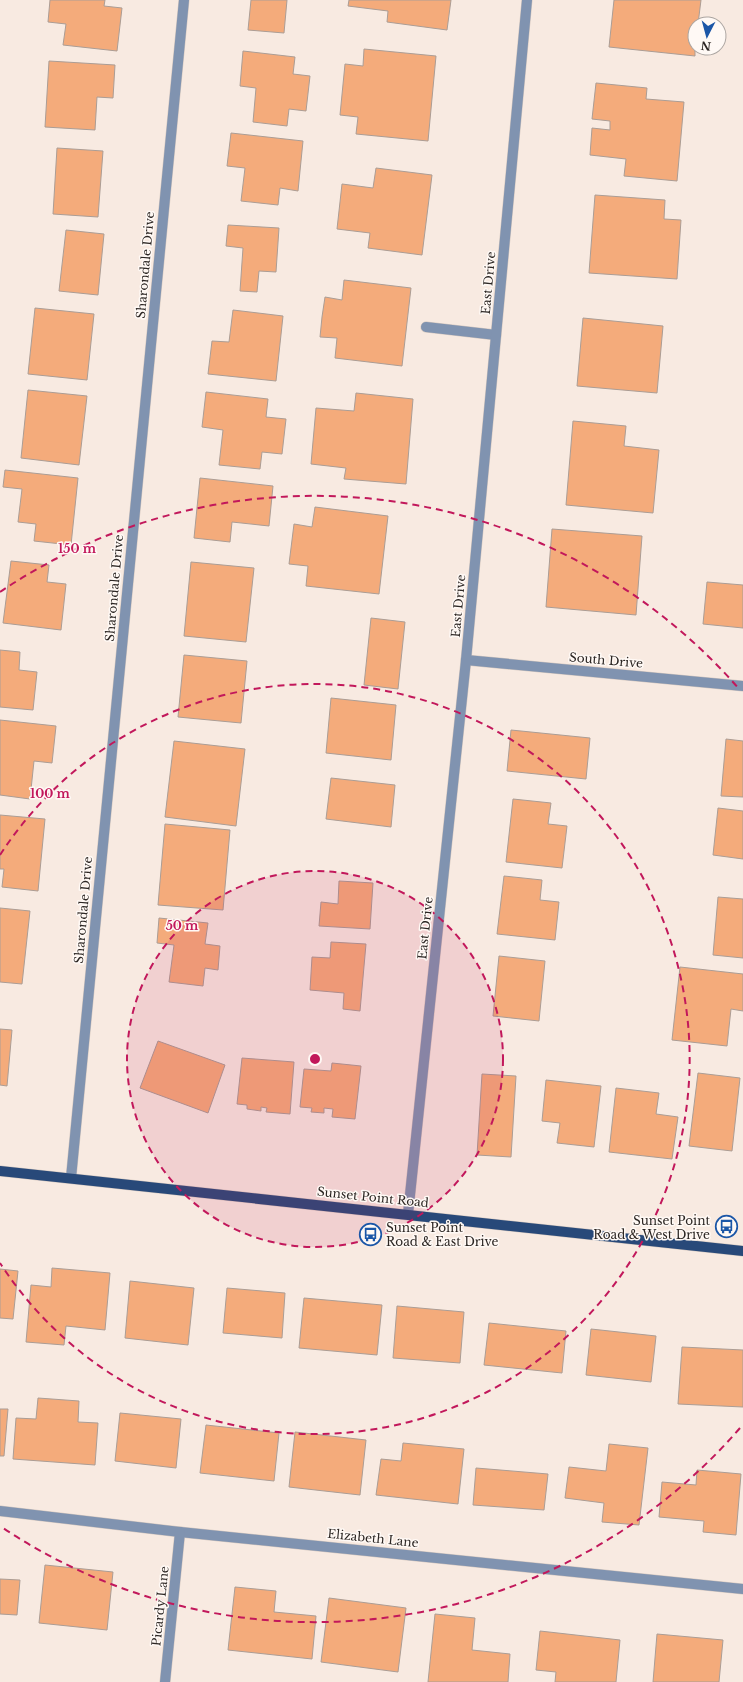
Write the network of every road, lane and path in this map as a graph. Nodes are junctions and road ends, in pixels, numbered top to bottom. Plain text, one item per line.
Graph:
1 (184, 0) edge
2 (527, 0) edge
3 (426, 327) dead end
4 (496, 334) junction
5 (466, 660) junction
6 (743, 686) edge
7 (0, 1171) edge
8 (70, 1178) junction
9 (408, 1214) junction
10 (743, 1251) edge
11 (0, 1512) edge
12 (180, 1532) junction
13 (743, 1589) edge
14 (165, 1682) edge

1 - 8 street, Sharondale Drive
2 - 4 street, East Drive
3 - 4 street
4 - 5 street, East Drive
5 - 6 street, South Drive
5 - 9 street, East Drive
7 - 8 main road, Sunset Point Road
8 - 9 main road, Sunset Point Road
9 - 10 main road, Sunset Point Road
11 - 12 street, Elizabeth Lane
12 - 13 street, Elizabeth Lane
12 - 14 street, Picardy Lane

